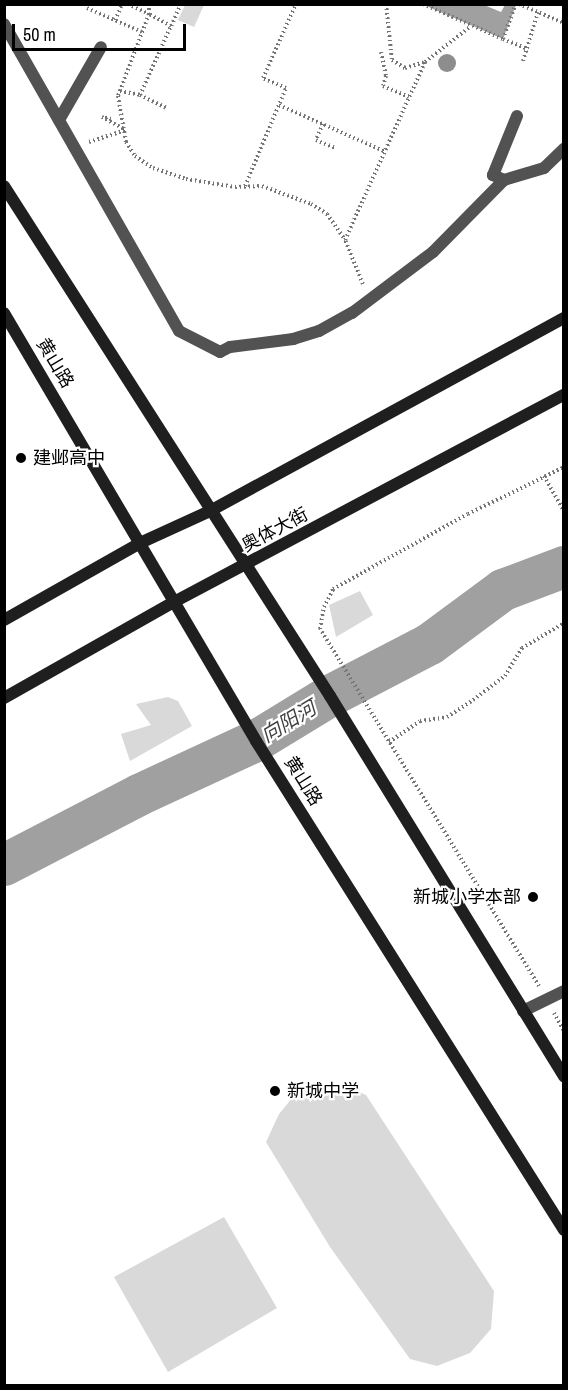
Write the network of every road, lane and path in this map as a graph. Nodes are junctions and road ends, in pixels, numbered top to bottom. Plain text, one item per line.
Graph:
1 (89, 4) edge
2 (101, 4) edge
3 (122, 4) edge
4 (128, 4) edge
5 (149, 4) edge
6 (181, 4) edge
7 (296, 4) edge
8 (386, 4) edge
9 (423, 4) edge
10 (518, 4) edge
11 (98, 12) junction
12 (538, 12) junction
13 (149, 14) junction
14 (115, 20) junction
15 (564, 23) edge
16 (4, 24) edge
17 (171, 26) junction
18 (471, 26) junction
19 (142, 32) junction
20 (503, 39) junction
21 (101, 47) dead end
22 (528, 49) junction
23 (381, 52) dead end
24 (523, 61) dead end
25 (425, 62) junction
26 (120, 90) junction
27 (140, 95) junction
28 (409, 97) junction
29 (279, 105) junction
30 (167, 108) dead end
31 (517, 116) dead end
32 (111, 119) dead end
33 (59, 120) junction
34 (323, 124) junction
35 (125, 129) junction
36 (74, 147) junction
37 (335, 148) dead end
38 (564, 149) edge
39 (384, 150) junction
40 (504, 180) junction
41 (4, 186) edge
42 (245, 186) junction
43 (345, 240) junction
44 (371, 300) junction
45 (4, 313) edge
46 (564, 318) edge
47 (564, 395) edge
48 (564, 466) edge
49 (544, 476) junction
50 (210, 511) junction
51 (564, 511) edge
52 (140, 543) junction
53 (248, 566) junction
54 (174, 602) junction
55 (4, 621) edge
56 (564, 623) edge
57 (4, 698) edge
58 (389, 742) junction
59 (564, 991) edge
60 (547, 1000) junction
61 (523, 1011) junction
62 (564, 1031) edge
63 (564, 1077) edge
64 (564, 1230) edge

1 - 11 path
2 - 11 path
3 - 14 path
4 - 13 path
5 - 13 path
6 - 17 path
7 - 29 path
8 - 25 path
9 - 18 path
10 - 12 path
10 - 20 path
11 - 14 path
12 - 15 path
12 - 22 path
13 - 17 path
13 - 19 path
14 - 19 path
16 - 33 street
17 - 27 path
18 - 20 path
18 - 25 path
19 - 26 path
20 - 22 path
21 - 33 street
22 - 24 path
23 - 28 path
25 - 28 path
26 - 27 path
26 - 35 path
27 - 30 path
28 - 39 path
29 - 34 path
29 - 42 path
31 - 40 street
32 - 35 path
33 - 36 street
34 - 37 path
34 - 39 path
35 - 36 path
35 - 42 path
36 - 44 street
38 - 40 street
39 - 43 path
40 - 44 street
41 - 50 main road
42 - 43 path
43 - 44 path
45 - 52 main road, 黄山路
46 - 50 main road
47 - 53 main road, 奥体大街
48 - 49 path
49 - 51 path
49 - 58 path
50 - 52 main road
50 - 53 main road
52 - 54 main road, 黄山路
52 - 55 main road
53 - 54 main road, 奥体大街
53 - 61 main road
54 - 57 main road, 奥体大街
54 - 64 main road, 黄山路
56 - 58 path
58 - 60 path
59 - 60 street
60 - 61 street
60 - 62 path
61 - 63 main road

